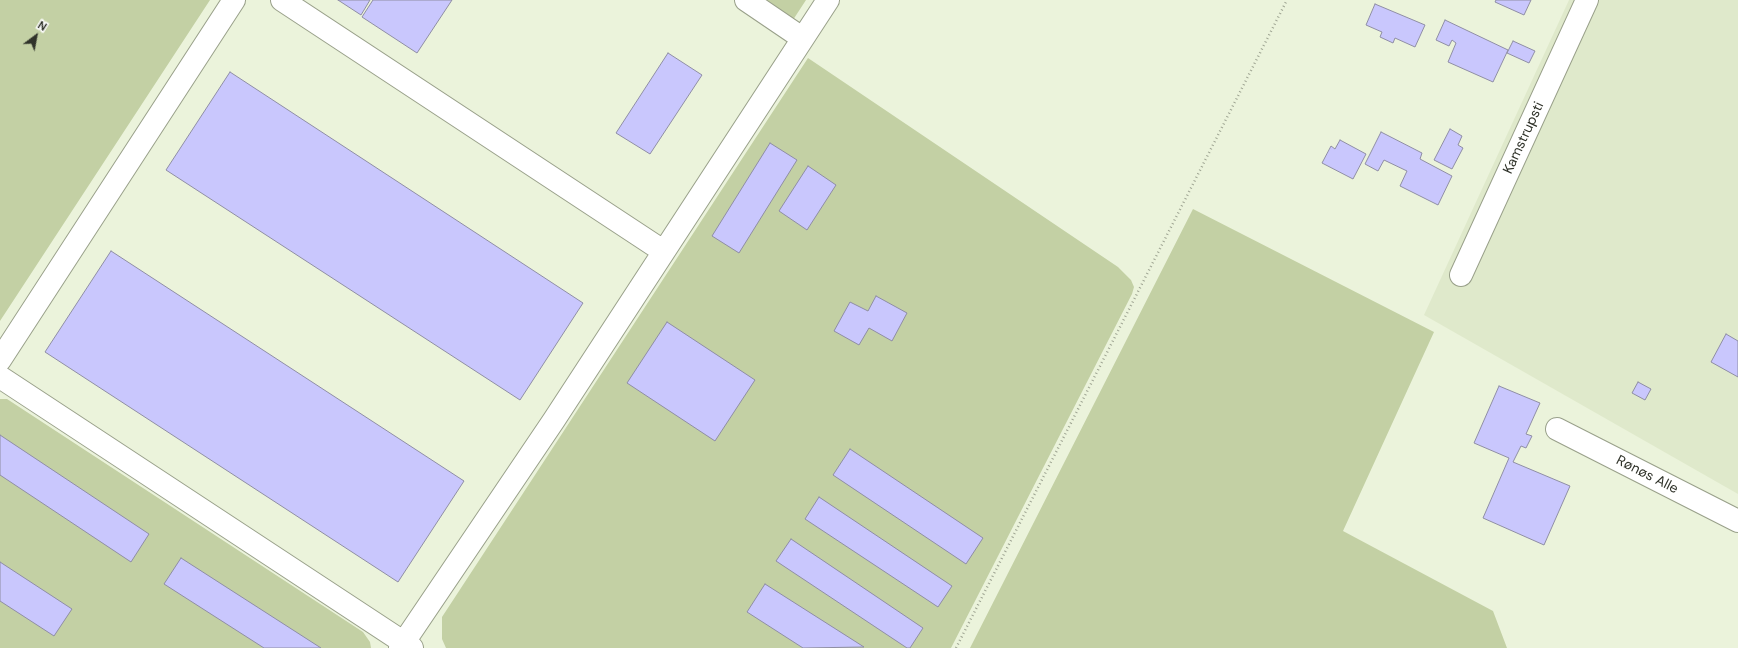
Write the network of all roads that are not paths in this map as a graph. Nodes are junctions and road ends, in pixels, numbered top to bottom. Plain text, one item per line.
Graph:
1 (234, 0) edge
2 (282, 0) edge
3 (746, 0) edge
4 (828, 0) edge
5 (1587, 0) edge
6 (802, 38) junction
7 (663, 251) junction
8 (1461, 275) dead end
9 (0, 360) edge
10 (0, 377) edge
11 (1557, 429) dead end
12 (1738, 521) edge
13 (405, 646) edge

1 - 9 street
2 - 7 street
3 - 6 street
4 - 6 street
5 - 8 street, Kamstrupsti
6 - 7 street
7 - 13 street
10 - 13 street
11 - 12 street, Rønøs Alle

